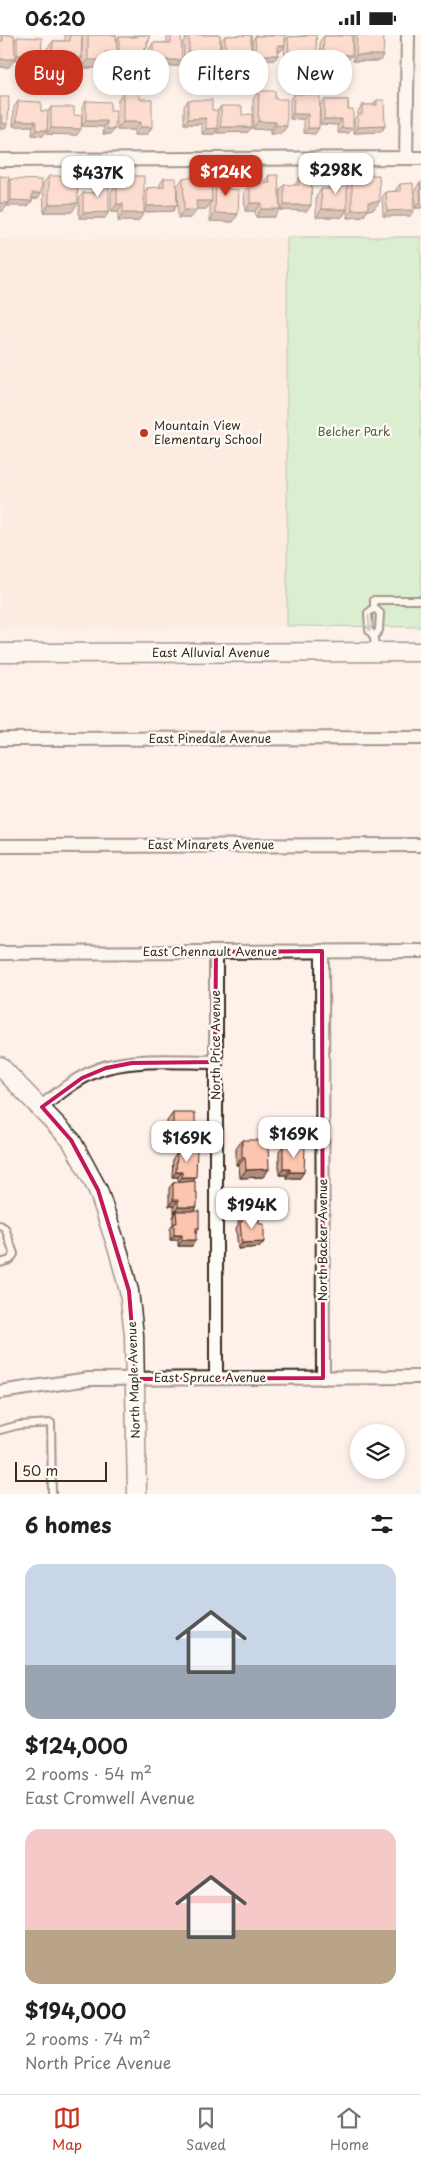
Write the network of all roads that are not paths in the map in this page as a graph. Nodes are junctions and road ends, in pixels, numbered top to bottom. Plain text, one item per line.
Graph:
1 (408, 35) edge
2 (406, 158) junction
3 (421, 158) edge
4 (0, 160) edge
5 (421, 600) edge
6 (374, 609) junction
7 (374, 645) junction
8 (421, 652) edge
9 (0, 653) edge
10 (421, 738) edge
11 (0, 739) edge
12 (421, 845) edge
13 (0, 846) edge
14 (322, 951) junction
15 (421, 951) edge
16 (216, 952) junction
17 (0, 953) edge
18 (215, 1061) junction
19 (0, 1066) edge
20 (42, 1107) junction
21 (0, 1225) edge
22 (0, 1263) edge
23 (421, 1377) edge
24 (216, 1378) junction
25 (324, 1378) junction
26 (136, 1379) junction
27 (0, 1392) edge
28 (0, 1430) edge
29 (52, 1494) edge
30 (137, 1494) edge

1 - 2 street
2 - 3 street
2 - 4 street
5 - 6 lane
6 -> 7 lane
6 - 7 lane
7 - 8 street, East Alluvial Avenue
7 - 9 street, East Alluvial Avenue
10 - 11 street, East Pinedale Avenue
12 - 13 street, East Minarets Avenue
14 - 15 street, East Chennault Avenue
14 - 16 street, East Chennault Avenue
14 - 25 street, North Backer Avenue
16 - 17 street, East Chennault Avenue
16 - 18 street, North Price Avenue
18 - 20 street
18 - 24 street, North Price Avenue
19 - 20 street, North Maple Avenue
20 - 26 street, North Maple Avenue
21 - 22 lane
23 - 25 street, East Spruce Avenue
24 - 25 street, East Spruce Avenue
24 - 26 street, East Spruce Avenue
26 - 27 street, East Spruce Avenue
26 - 30 street, North Maple Avenue
28 - 29 lane

